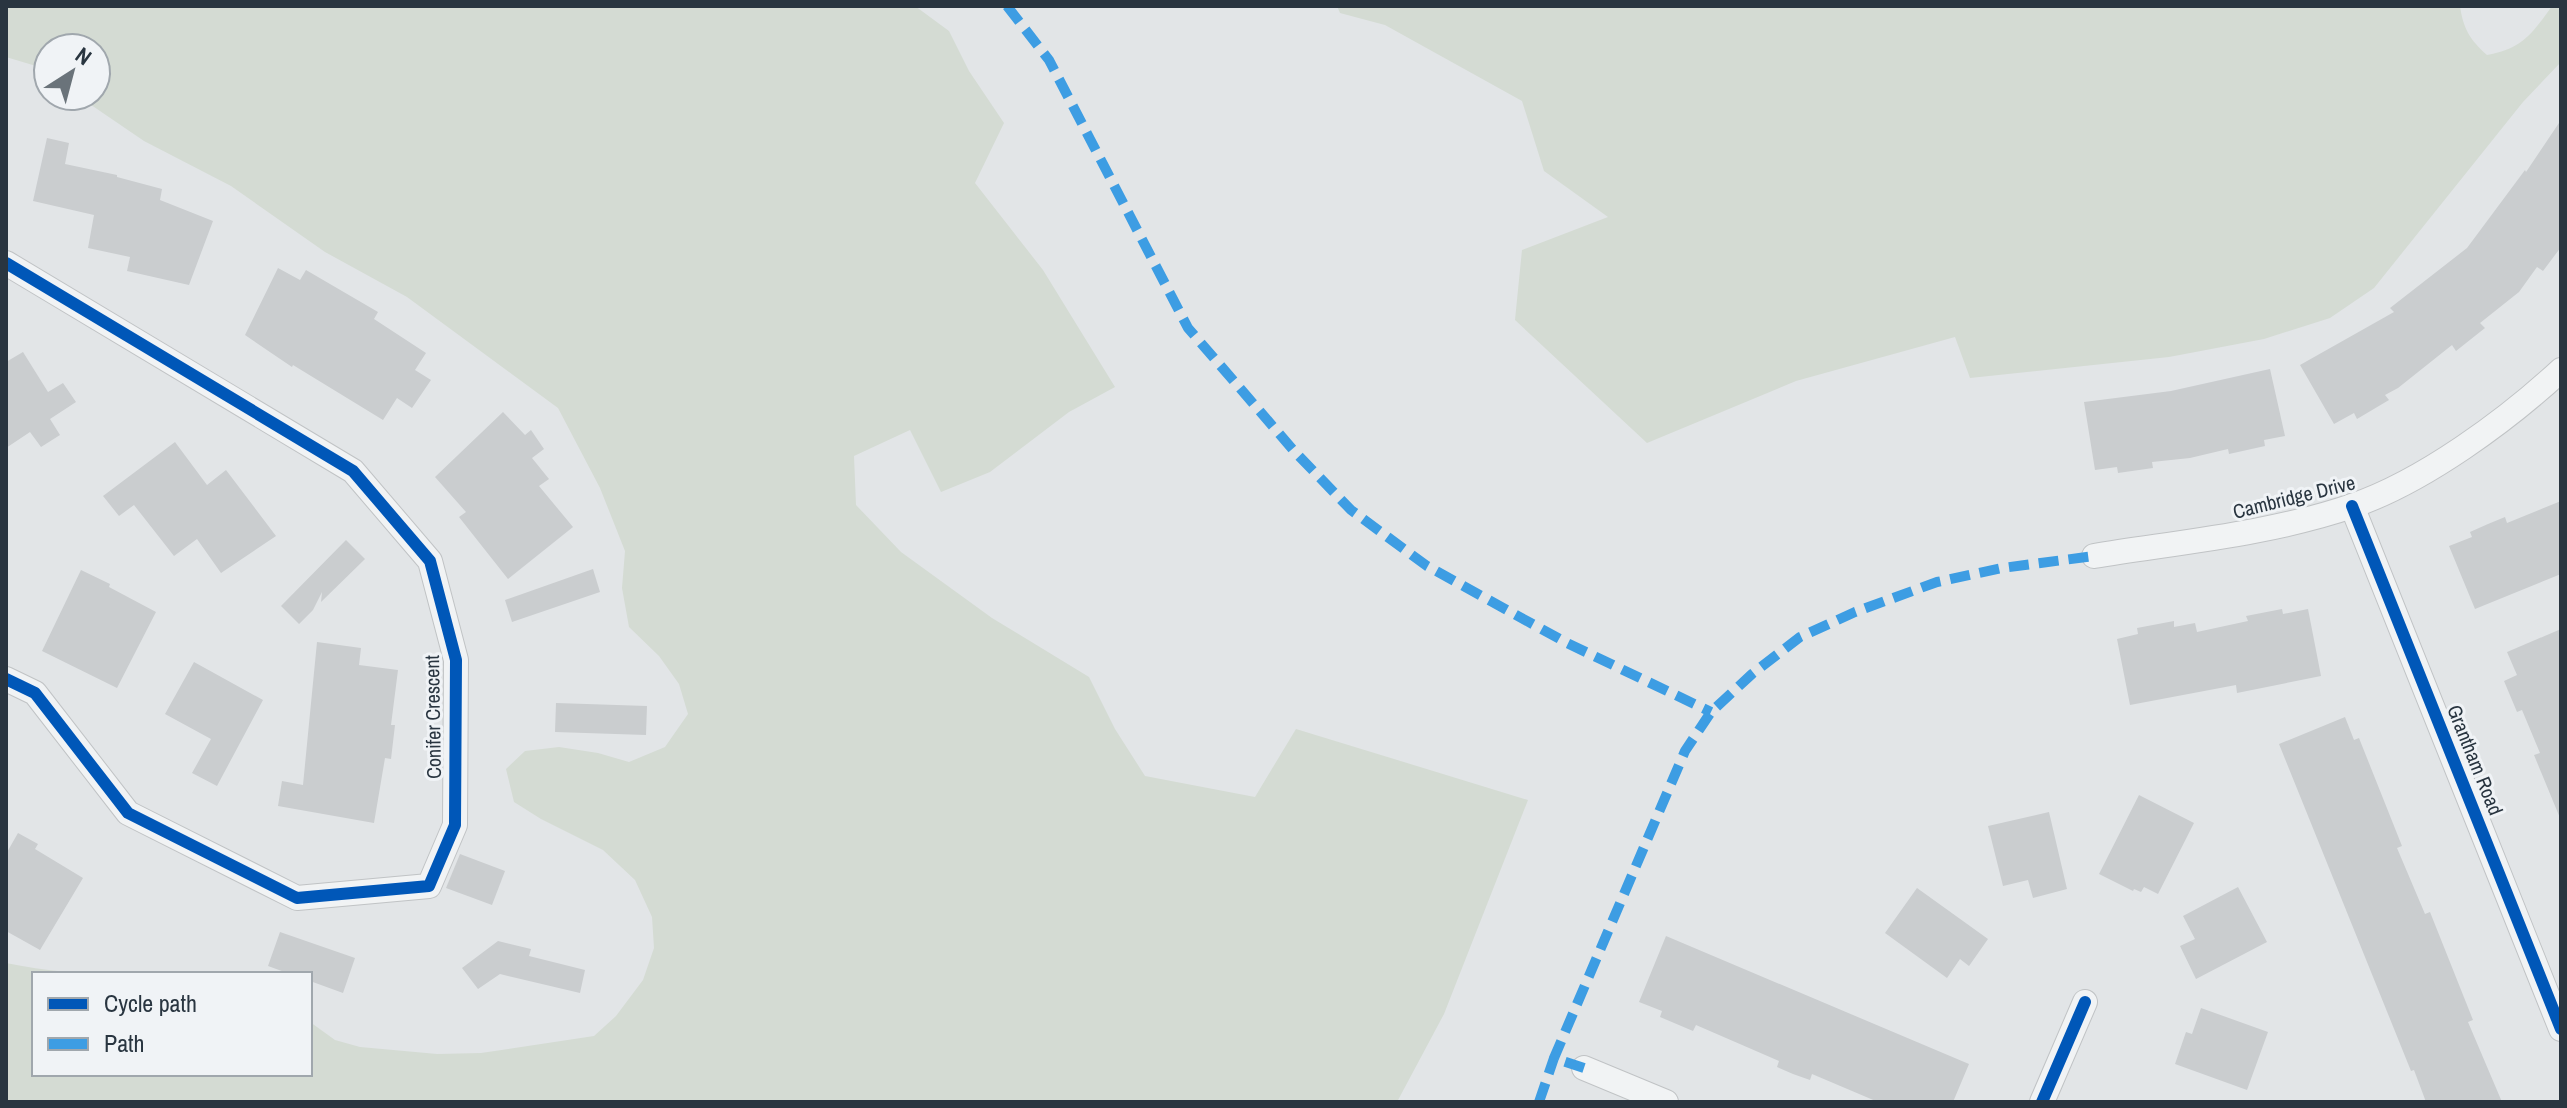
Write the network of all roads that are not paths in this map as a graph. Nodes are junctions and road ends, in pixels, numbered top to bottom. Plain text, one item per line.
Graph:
1 (6, 263) edge
2 (2561, 370) edge
3 (2352, 506) junction
4 (2094, 556) dead end
5 (6, 679) edge
6 (2085, 1002) dead end
7 (2561, 1029) edge
8 (1584, 1068) dead end
9 (1666, 1102) edge
10 (2042, 1102) edge

1 - 5 street, Conifer Crescent
2 - 3 street, Cambridge Drive
3 - 4 street, Cambridge Drive
3 - 7 street, Grantham Road
6 - 10 street
8 - 9 street

